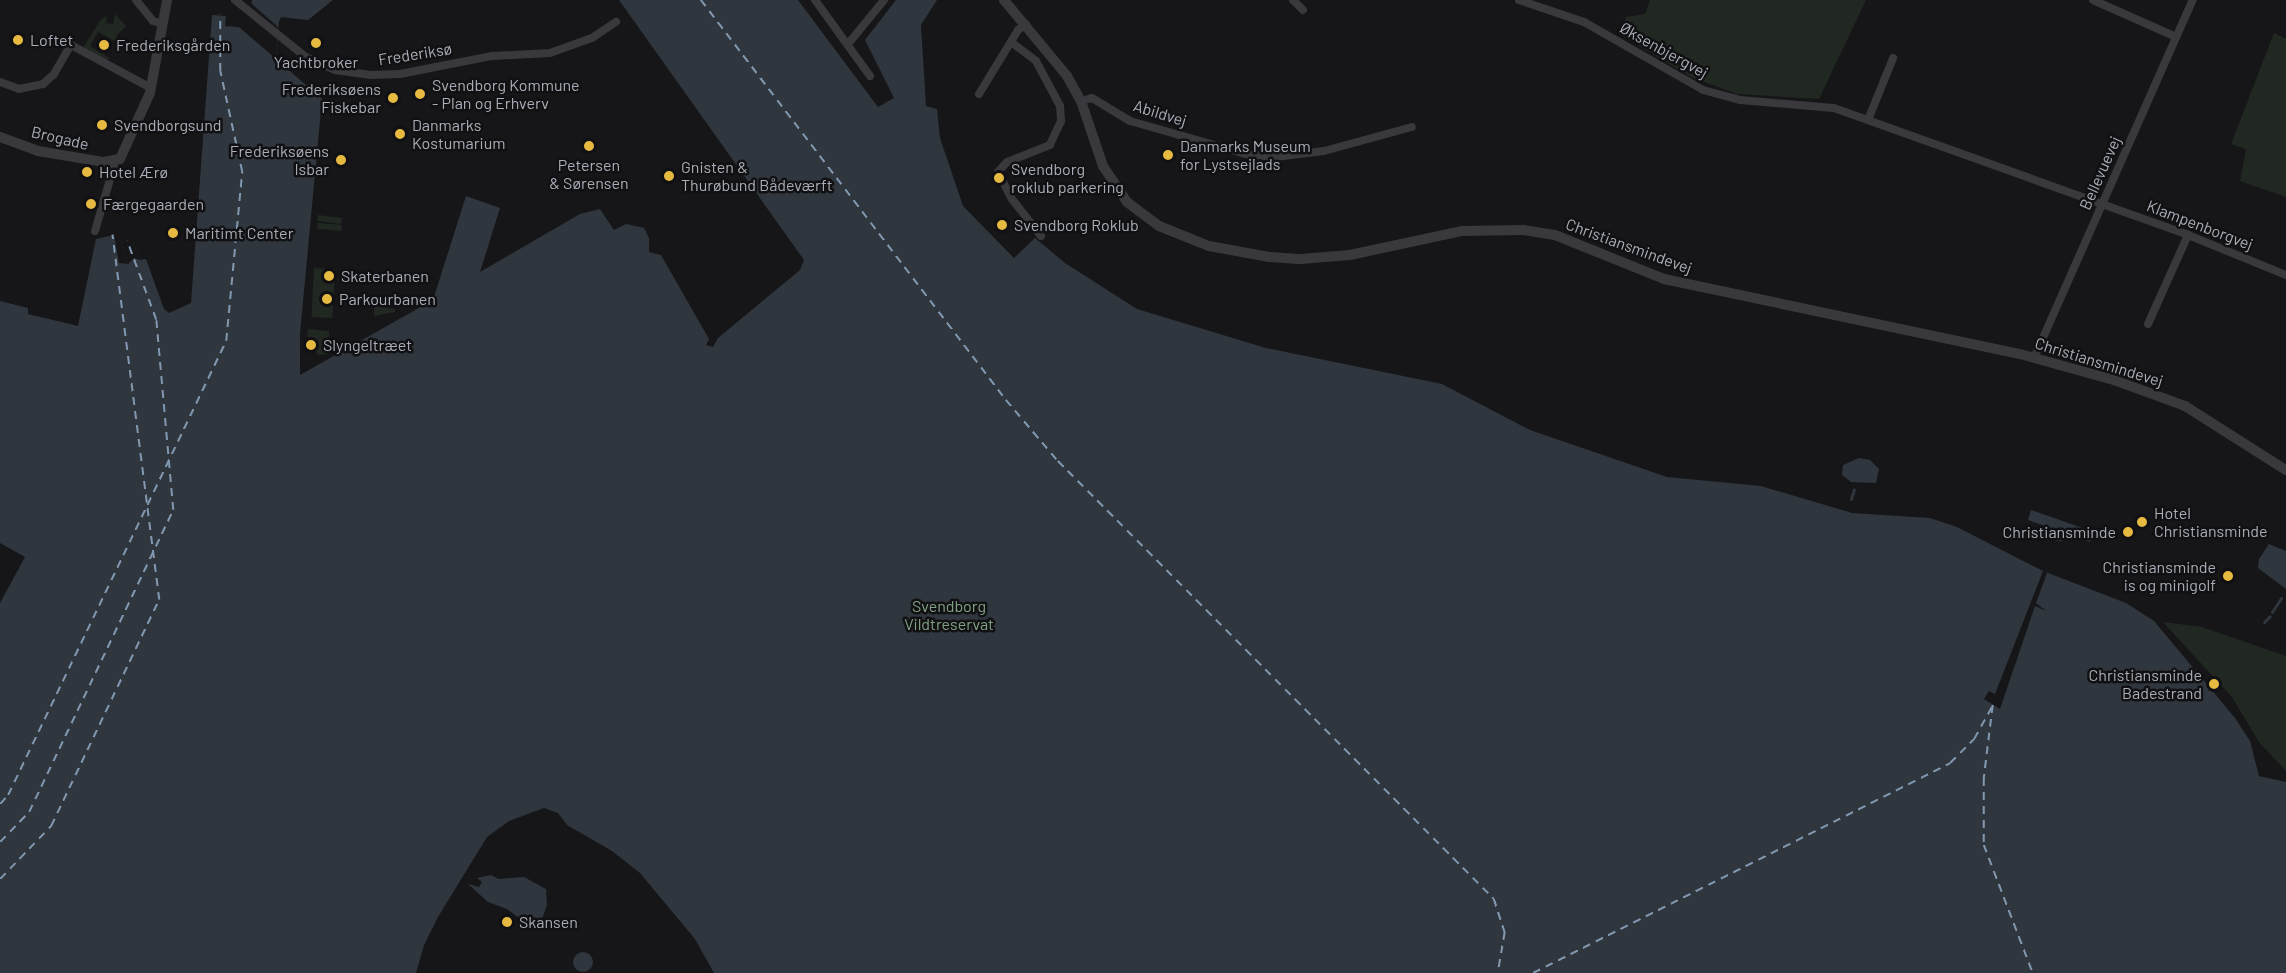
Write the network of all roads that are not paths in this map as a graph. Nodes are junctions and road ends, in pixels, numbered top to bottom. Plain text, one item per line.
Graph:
1 (136, 0) edge
2 (166, 0) edge
3 (235, 0) edge
4 (815, 0) edge
5 (884, 0) edge
6 (1004, 0) edge
7 (1293, 0) edge
8 (1519, 0) edge
9 (2093, 0) edge
10 (2193, 0) edge
11 (1303, 10) dead end
12 (616, 22) dead end
13 (162, 24) junction
14 (1026, 24) junction
15 (2176, 37) junction
16 (1011, 42) junction
17 (848, 45) junction
18 (1893, 58) dead end
19 (870, 76) dead end
20 (0, 82) edge
21 (151, 88) junction
22 (979, 94) dead end
23 (1081, 101) junction
24 (1868, 120) junction
25 (1412, 127) dead end
26 (0, 137) edge
27 (115, 162) junction
28 (2102, 204) junction
29 (95, 231) dead end
30 (2188, 235) junction
31 (1041, 236) dead end
32 (2286, 275) edge
33 (2148, 324) dead end
34 (2034, 358) junction
35 (2286, 471) edge

1 - 13 street
2 - 13 street
3 - 12 street, Frederiksø
4 - 17 street
5 - 17 street
6 - 14 street, Christiansmindevej
7 - 11 street
8 - 24 street, Øksenbjergvej
9 - 15 street
10 - 15 street, Bellevuevej
13 - 21 street
14 - 16 street
14 - 23 street, Christiansmindevej
15 - 28 street, Bellevuevej
16 - 22 street
16 - 31 street
17 - 19 street
18 - 24 street
20 - 21 street
21 - 27 street
23 - 25 street, Abildvej
23 - 34 street, Christiansmindevej
24 - 28 street, Øksenbjergvej
26 - 27 street, Brogade
27 - 29 street
28 - 30 street, Klampenborgvej
28 - 34 street, Bellevuevej
30 - 32 street, Klampenborgvej
30 - 33 street
34 - 35 street, Christiansmindevej

